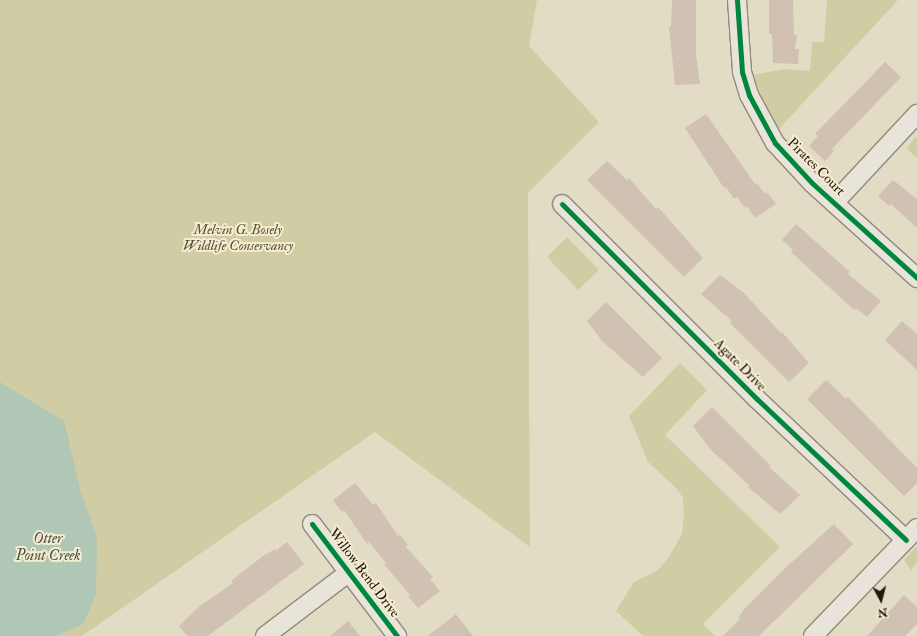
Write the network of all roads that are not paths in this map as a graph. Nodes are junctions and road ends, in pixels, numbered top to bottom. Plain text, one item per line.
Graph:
1 (737, 0) edge
2 (917, 114) edge
3 (834, 203) junction
4 (562, 204) dead end
5 (917, 278) edge
6 (312, 524) dead end
7 (911, 534) edge
8 (348, 573) junction
9 (265, 636) edge
10 (397, 636) edge
11 (814, 636) edge

1 - 3 street, Pirates Court
2 - 3 street
3 - 5 street, Pirates Court
4 - 7 street, Agate Drive
6 - 8 street, Willow Bend Drive
7 - 11 street
8 - 9 street
8 - 10 street, Willow Bend Drive

